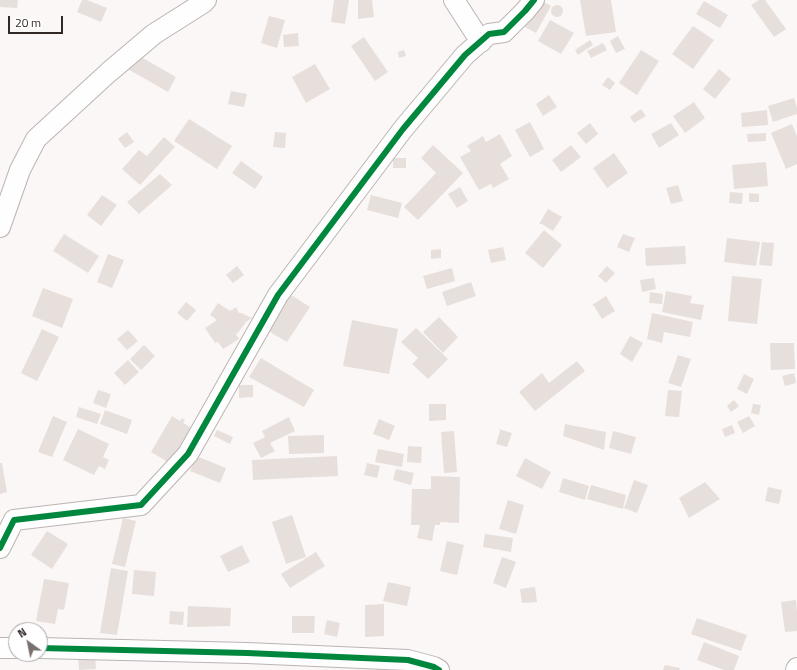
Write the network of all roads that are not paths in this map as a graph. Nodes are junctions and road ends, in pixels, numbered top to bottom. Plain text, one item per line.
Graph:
1 (206, 0) edge
2 (454, 0) edge
3 (534, 0) edge
4 (481, 42) junction
5 (0, 227) edge
6 (7, 519) edge
7 (0, 548) edge
8 (48, 648) edge
9 (438, 670) edge

1 - 5 street
2 - 4 street
3 - 4 street
4 - 6 street
6 - 7 street
8 - 9 street

